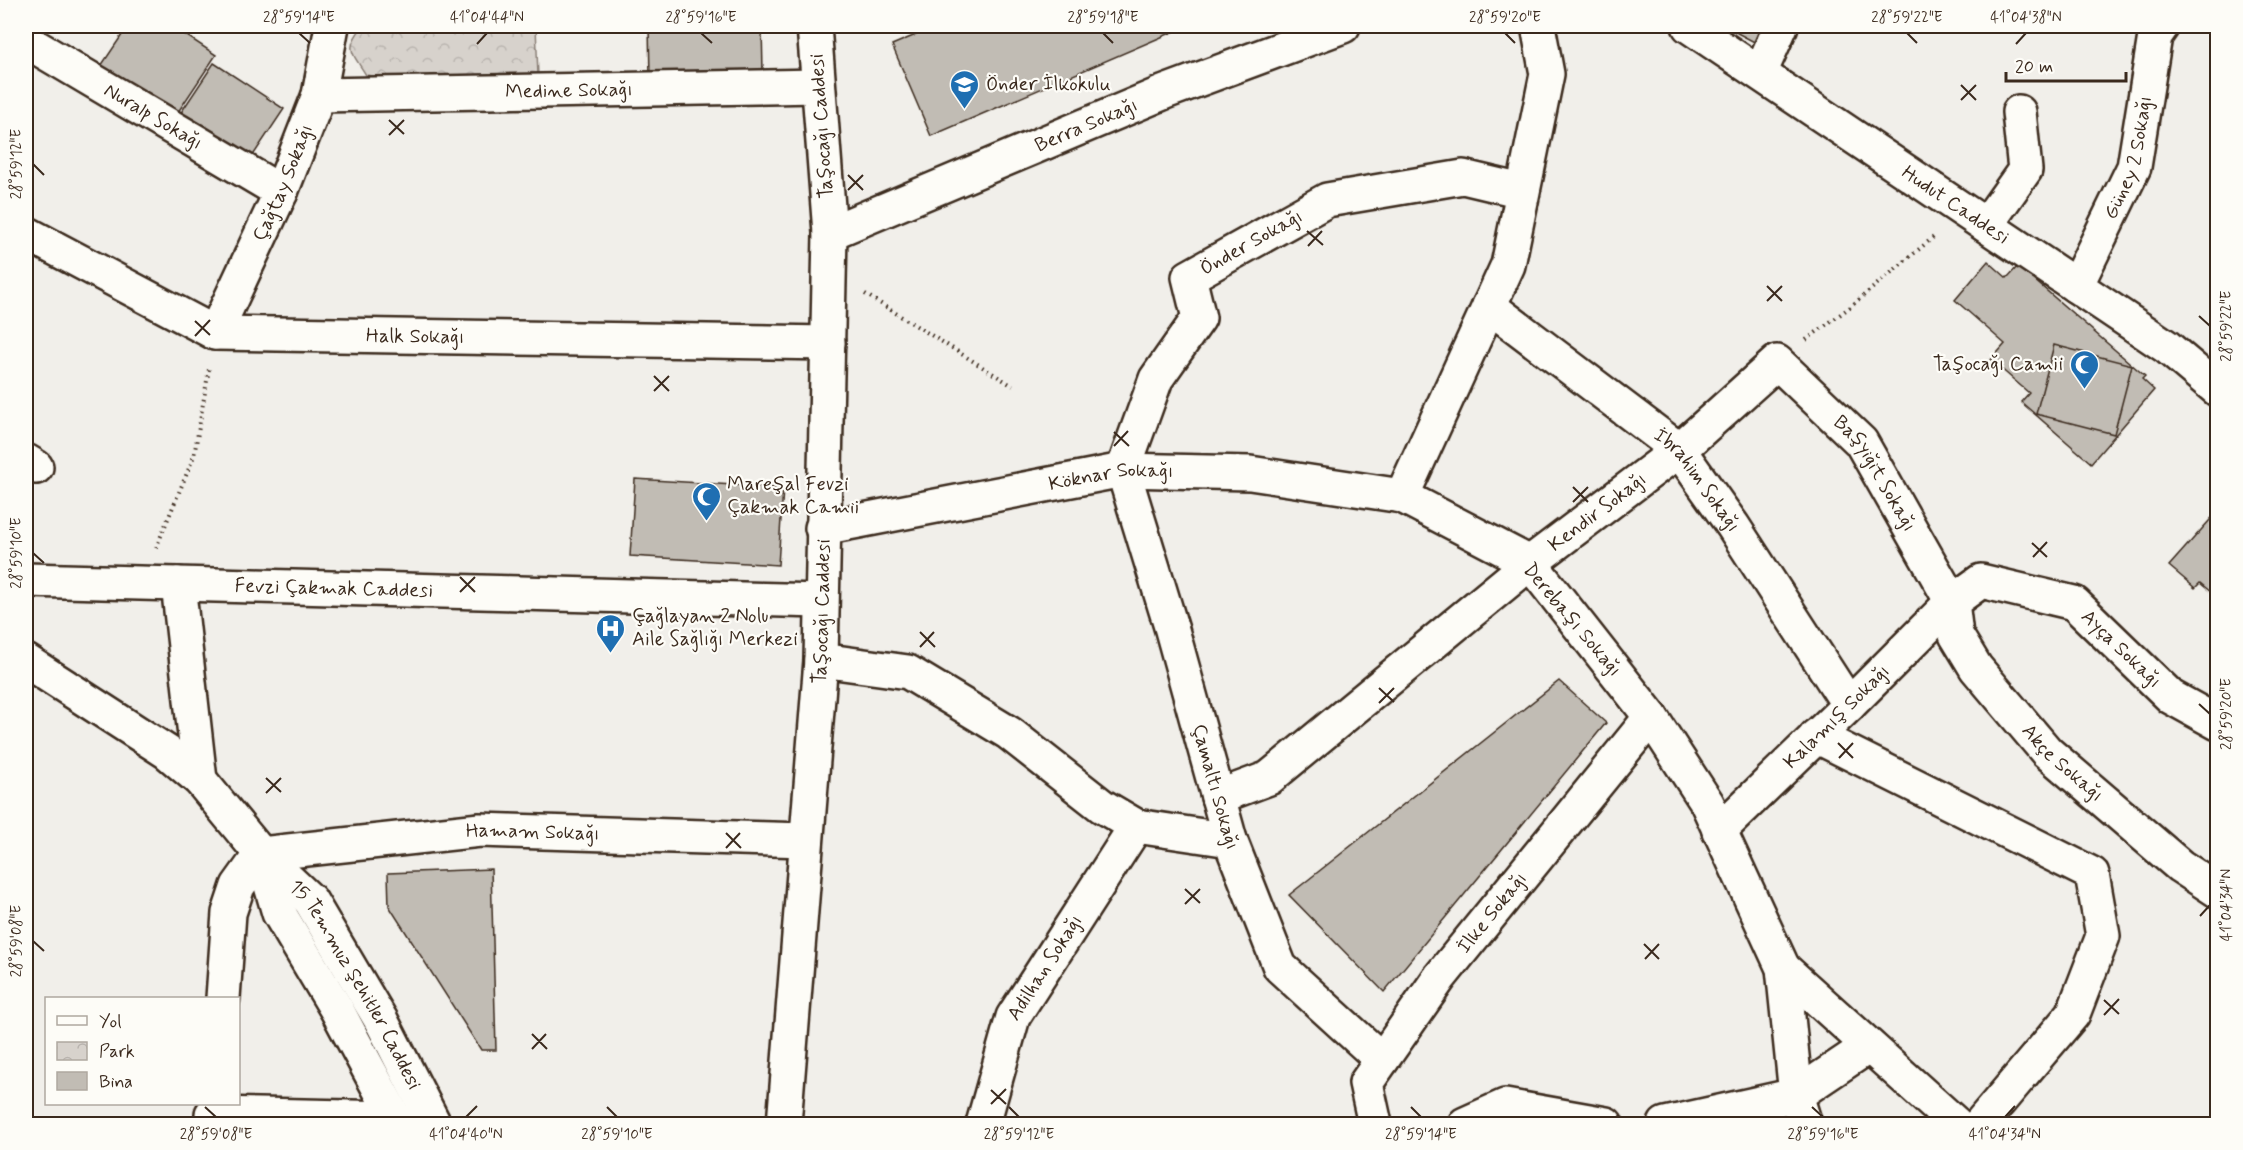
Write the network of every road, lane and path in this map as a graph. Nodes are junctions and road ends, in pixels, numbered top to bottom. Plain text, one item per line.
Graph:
1 (332, 26) edge
2 (814, 26) edge
3 (1343, 26) edge
4 (1538, 26) edge
5 (1689, 26) edge
6 (1780, 26) edge
7 (2162, 26) edge
8 (26, 41) edge
9 (1760, 73) junction
10 (818, 86) junction
11 (319, 95) junction
12 (2019, 112) dead end
13 (1522, 191) junction
14 (281, 192) junction
15 (1976, 218) junction
16 (26, 233) edge
17 (830, 233) junction
18 (829, 272) junction
19 (2076, 286) junction
20 (1489, 306) junction
21 (215, 333) junction
22 (828, 343) junction
23 (1777, 362) junction
24 (1013, 386) dead end
25 (2217, 390) edge
26 (1679, 450) junction
27 (1123, 470) junction
28 (1402, 496) junction
29 (822, 528) junction
30 (1530, 563) junction
31 (26, 580) edge
32 (141, 584) junction
33 (178, 584) junction
34 (821, 601) junction
35 (1953, 602) junction
36 (26, 660) edge
37 (820, 660) junction
38 (1850, 705) junction
39 (1651, 717) junction
40 (2217, 723) edge
41 (1816, 736) junction
42 (200, 780) junction
43 (1218, 797) junction
44 (1136, 826) junction
45 (1719, 831) junction
46 (806, 840) junction
47 (1230, 840) junction
48 (261, 854) junction
49 (2217, 891) edge
50 (1783, 968) junction
51 (222, 997) edge
52 (1869, 1046) junction
53 (1382, 1060) junction
54 (1801, 1110) edge
55 (211, 1114) edge
56 (397, 1121) edge
57 (434, 1125) edge
58 (784, 1125) edge
59 (982, 1125) edge
60 (1376, 1125) edge
61 (1465, 1125) edge
62 (1606, 1125) edge
63 (1665, 1125) edge
64 (1956, 1125) edge
65 (1980, 1125) edge

1 - 11 street, Çağtay Sokağı
2 - 10 street, Taşocağı Caddesi
3 - 17 street, Berra Sokağı
4 - 13 street
5 - 9 street, Hudut Caddesi
6 - 9 street
7 - 19 street, Güney 2 Sokağı
8 - 14 street, Nuralp Sokağı
9 - 15 street, Hudut Caddesi
10 - 11 street, Medine Sokağı
10 - 17 street, Taşocağı Caddesi
11 - 14 street, Çağtay Sokağı
12 - 15 street
13 - 20 street
13 - 27 street, Önder Sokağı
14 - 21 street, Çağtay Sokağı
15 - 19 street, Hudut Caddesi
15 - 23 path
16 - 21 street, Halk Sokağı
17 - 18 street, Taşocağı Caddesi
18 - 22 street, Taşocağı Caddesi
18 - 24 path
19 - 25 street, Hudut Caddesi
20 - 26 street, İbrahim Sokağı
20 - 28 street
21 - 22 street, Halk Sokağı
21 - 32 path
22 - 29 street, Taşocağı Caddesi
23 - 26 street, Kendir Sokağı
23 - 35 street, Başyiğit Sokağı
26 - 30 street, Kendir Sokağı
26 - 38 street, İbrahim Sokağı
27 - 28 street, Köknar Sokağı
27 - 29 street, Köknar Sokağı
27 - 43 street, Çamaltı Sokağı
28 - 30 street, Derebaşı Sokağı
29 - 34 street, Taşocağı Caddesi
30 - 39 street, Derebaşı Sokağı
30 - 43 street, Kendir Sokağı
31 - 32 street, Fevzi Çakmak Caddesi
32 - 33 street, Fevzi Çakmak Caddesi
33 - 34 street, Fevzi Çakmak Caddesi
33 - 42 street
34 - 37 street, Taşocağı Caddesi
35 - 38 street, Kalamış Sokağı
35 - 40 street, Ayça Sokağı
35 - 49 street, Akçe Sokağı
36 - 42 street, 15 Temmuz Şehitler Caddesi
37 - 44 street
37 - 46 street, Taşocağı Caddesi
38 - 41 street, Kalamış Sokağı
39 - 45 street, Derebaşı Sokağı
39 - 53 street, İlke Sokağı
41 - 45 street, Kalamış Sokağı
41 - 65 street
42 - 48 street, 15 Temmuz Şehitler Caddesi
43 - 47 street, Çamaltı Sokağı
44 - 47 street
44 - 59 street, Adilhan Sokağı
45 - 50 street, Derebaşı Sokağı
46 - 48 street, Hamam Sokağı
46 - 58 street, Taşocağı Caddesi
47 - 53 street, Çamaltı Sokağı
48 - 51 street
48 - 56 street, 15 Temmuz Şehitler Caddesi
48 - 57 street, 15 Temmuz Şehitler Caddesi
50 - 52 street
50 - 54 street, Derebaşı Sokağı
52 - 54 street
52 - 64 street
53 - 60 street, İlke Sokağı
54 - 63 street
55 - 56 street
61 - 62 street

